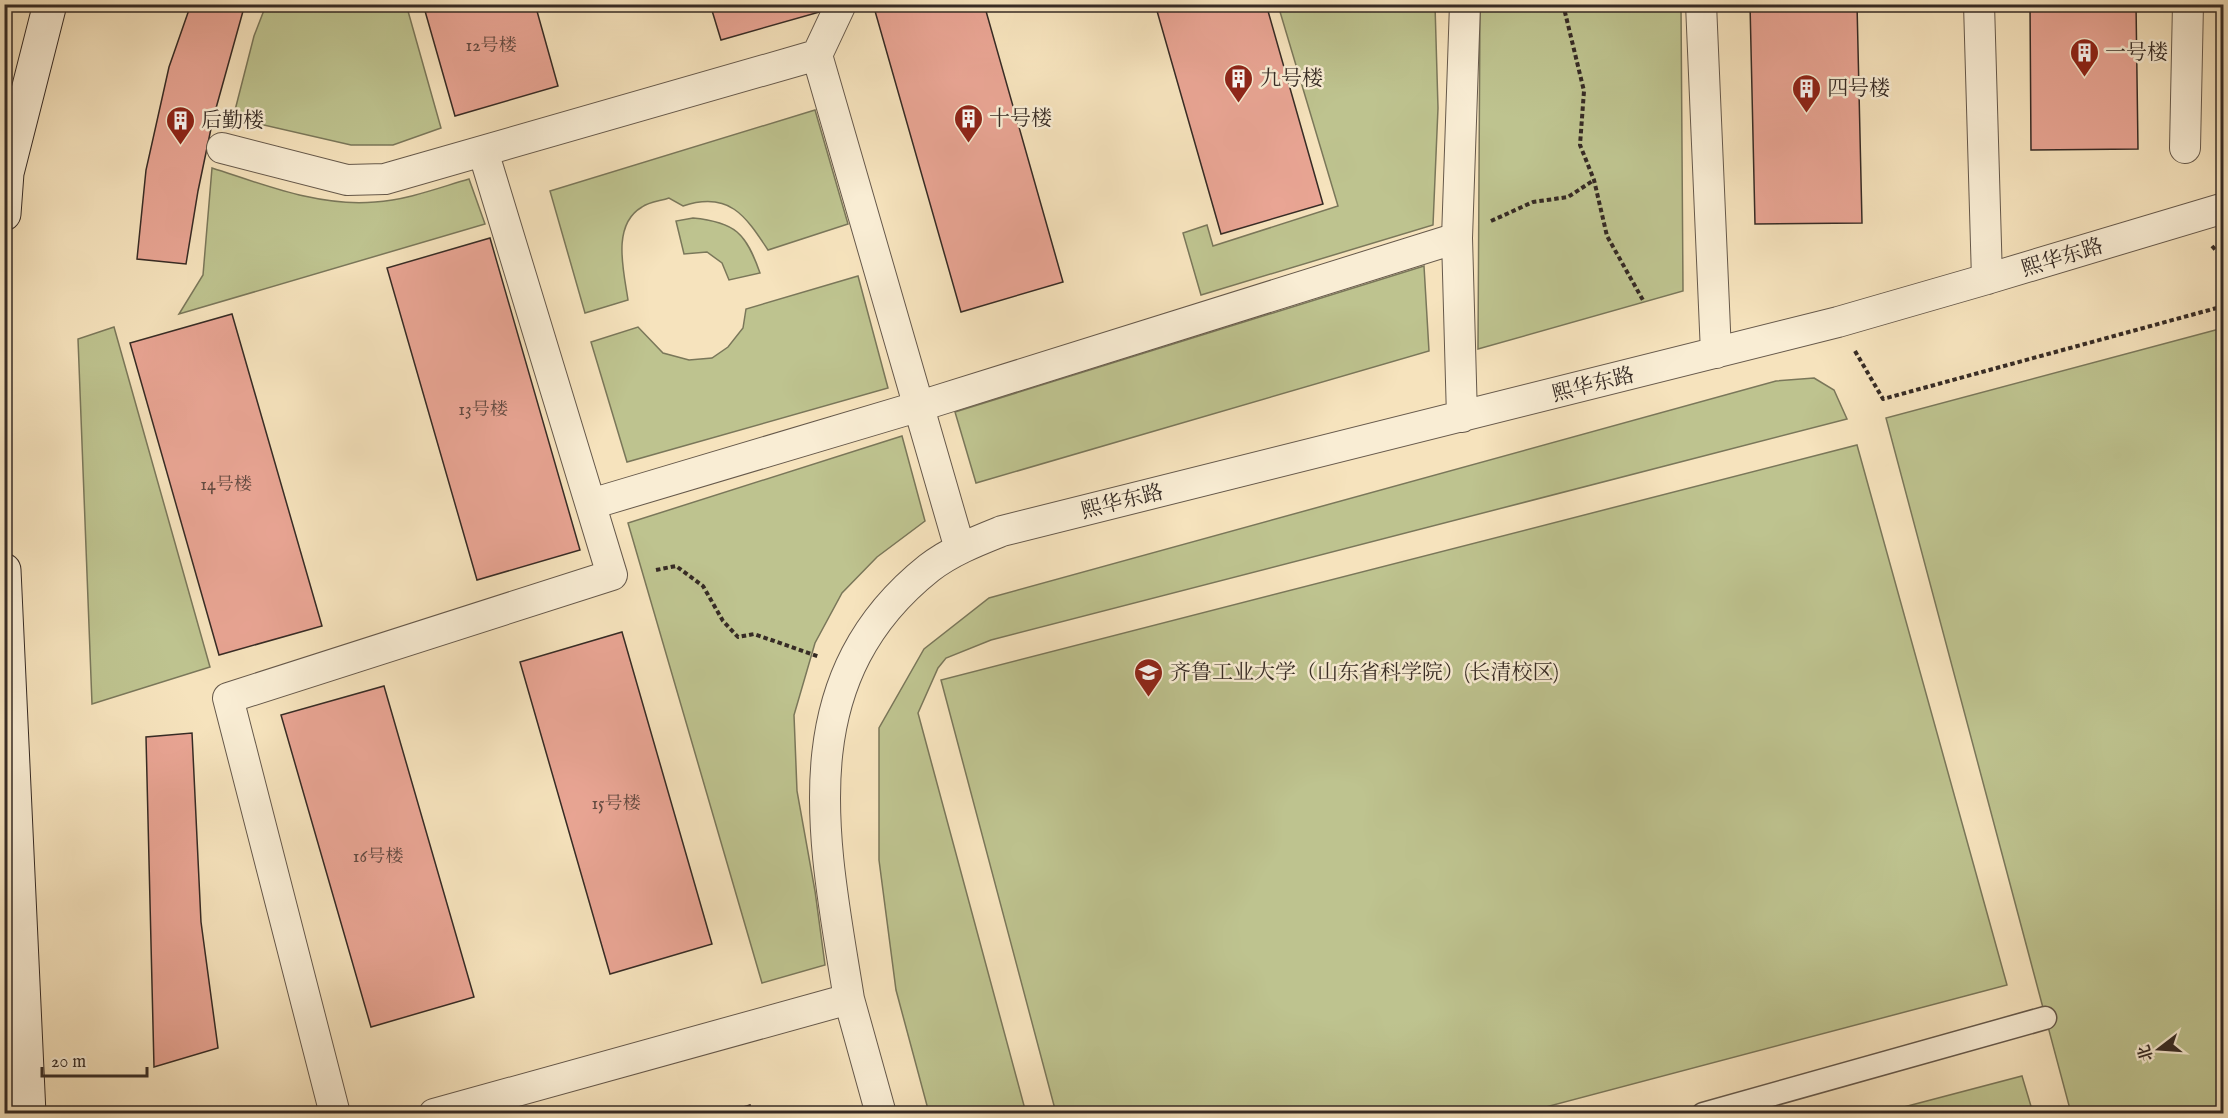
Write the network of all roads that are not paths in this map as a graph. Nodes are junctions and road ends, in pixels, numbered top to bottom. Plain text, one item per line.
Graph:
1 (50, 4) edge
2 (841, 4) edge
3 (1466, 4) edge
4 (1701, 4) edge
5 (1979, 4) edge
6 (2188, 4) edge
7 (817, 55) junction
8 (222, 148) dead end
9 (2185, 148) dead end
10 (483, 151) junction
11 (2223, 208) edge
12 (4, 214) edge
13 (1457, 232) junction
14 (1987, 279) junction
15 (1716, 353) junction
16 (920, 406) junction
17 (1462, 417) junction
18 (591, 504) junction
19 (960, 549) junction
20 (4, 570) edge
21 (849, 999) junction
22 (2045, 1018) dead end
23 (29, 1113) edge
24 (334, 1113) edge
25 (434, 1113) edge
26 (881, 1113) edge
27 (1703, 1113) edge

1 - 12 main road
2 - 7 street
3 - 13 street
4 - 15 street
5 - 14 street
6 - 9 street
7 - 10 street
7 - 16 street
8 - 10 street
10 - 18 street
11 - 14 street, 熙华东路
13 - 16 street
13 - 17 street
14 - 15 street, 熙华东路
15 - 17 street, 熙华东路
16 - 18 street
16 - 19 street
17 - 19 street, 熙华东路
18 - 24 street
19 - 21 street, 熙华东路
20 - 23 main road
21 - 25 street
21 - 26 street, 熙华东路
22 - 27 street

